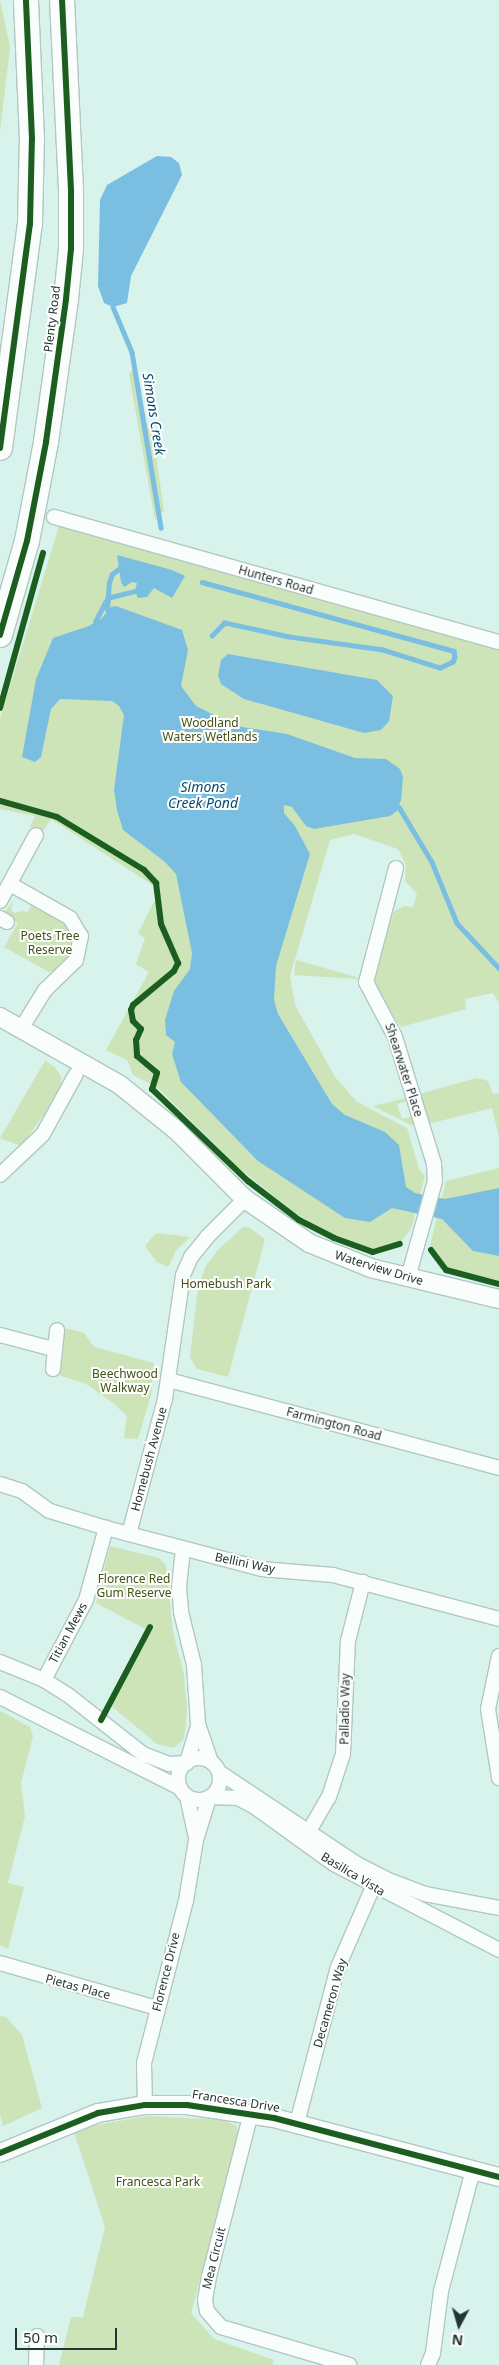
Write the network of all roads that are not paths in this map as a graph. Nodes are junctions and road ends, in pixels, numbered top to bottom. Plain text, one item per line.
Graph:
1 (26, 0) edge
2 (62, 0) edge
3 (0, 448) edge
4 (54, 517) dead end
5 (0, 635) edge
6 (499, 642) edge
7 (36, 835) dead end
8 (396, 868) dead end
9 (10, 884) junction
10 (0, 901) edge
11 (0, 1018) edge
12 (0, 1031) edge
13 (18, 1034) junction
14 (79, 1068) junction
15 (0, 1176) edge
16 (245, 1199) junction
17 (408, 1278) junction
18 (499, 1299) edge
19 (57, 1330) dead end
20 (0, 1335) edge
21 (53, 1349) junction
22 (53, 1370) dead end
23 (169, 1380) junction
24 (499, 1468) edge
25 (0, 1484) edge
26 (106, 1528) junction
27 (129, 1534) junction
28 (184, 1549) junction
29 (363, 1582) junction
30 (499, 1618) edge
31 (499, 1656) edge
32 (0, 1662) edge
33 (44, 1680) junction
34 (0, 1697) edge
35 (198, 1724) junction
36 (187, 1763) junction
37 (215, 1767) junction
38 (499, 1778) edge
39 (184, 1792) junction
40 (210, 1797) junction
41 (309, 1831) junction
42 (196, 1840) junction
43 (373, 1887) junction
44 (499, 1908) edge
45 (499, 1950) edge
46 (0, 1962) edge
47 (157, 2008) junction
48 (145, 2105) junction
49 (251, 2113) junction
50 (297, 2123) junction
51 (0, 2153) edge
52 (473, 2170) junction
53 (499, 2177) edge
54 (38, 2336) dead end
55 (36, 2365) edge
56 (349, 2365) edge
57 (428, 2365) edge

1 - 3 highway
2 - 5 highway, Plenty Road
4 - 6 street, Hunters Road
7 - 9 street
8 - 17 street, Shearwater Place
9 - 10 street
9 - 13 street
11 - 13 street, Waterview Drive
12 - 13 street, Waterview Drive
13 - 14 street, Waterview Drive
14 - 15 street
14 - 16 street, Waterview Drive
16 - 17 street, Waterview Drive
16 - 23 street, Homebush Avenue
17 - 18 street, Waterview Drive
19 - 21 street
20 - 21 street
21 - 22 street
23 - 24 street, Farmington Road
23 - 27 street, Homebush Avenue
25 - 26 street, Bellini Way
26 - 27 street, Bellini Way
26 - 33 street, Titian Mews
27 - 28 street, Bellini Way
28 - 29 street, Bellini Way
28 - 35 street
29 - 30 street, Bellini Way
29 - 41 street, Palladio Way
31 - 38 street
32 - 33 street
33 - 36 street
34 - 39 street
35 - 36 street
35 - 37 street
36 - 37 street
36 - 39 street
37 - 40 street
37 - 41 street, Basilica Vista
39 - 40 street
39 - 42 street, Florence Drive
40 - 42 street, Florence Drive
40 - 43 street, Basilica Vista
41 - 44 street, Basilica Vista
42 - 47 street, Florence Drive
43 - 45 street, Basilica Vista
43 - 50 street, Decameron Way
46 - 47 street, Pietas Place
47 - 48 street, Florence Drive
48 - 49 street, Francesca Drive
48 - 51 street, Francesca Drive
49 - 50 street, Francesca Drive
49 - 56 street, Mea Circuit
50 - 52 street, Francesca Drive
52 - 53 street, Francesca Drive
52 - 57 street
54 - 55 street

